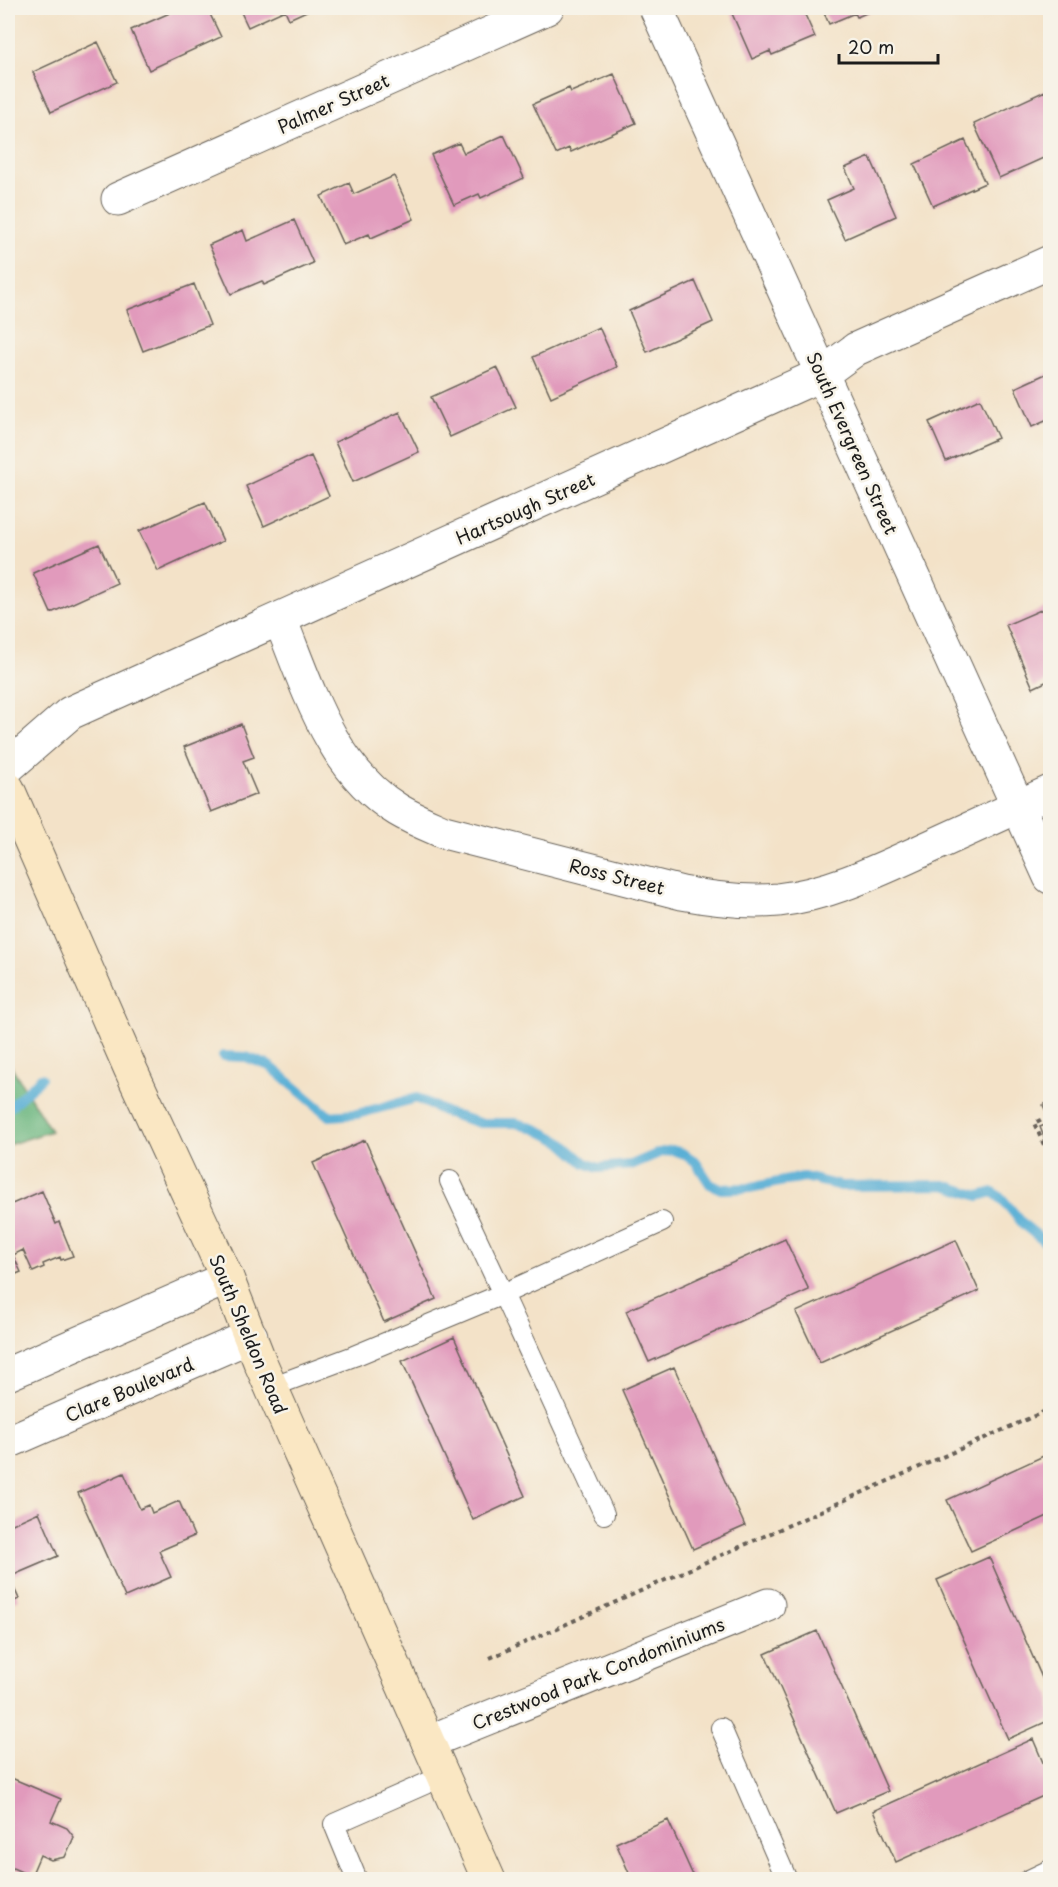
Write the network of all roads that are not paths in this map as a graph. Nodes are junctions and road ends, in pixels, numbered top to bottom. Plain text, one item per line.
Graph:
1 (547, 8) edge
2 (656, 8) edge
3 (118, 199) dead end
4 (1050, 262) edge
5 (822, 374) junction
6 (280, 619) junction
7 (8, 767) edge
8 (8, 789) edge
9 (1050, 792) edge
10 (1018, 807) junction
11 (1050, 878) edge
12 (450, 1181) dead end
13 (662, 1222) dead end
14 (227, 1278) junction
15 (503, 1294) junction
16 (250, 1336) junction
17 (8, 1374) edge
18 (271, 1387) junction
19 (8, 1442) edge
20 (604, 1514) dead end
21 (768, 1605) dead end
22 (721, 1728) dead end
23 (428, 1742) junction
24 (443, 1776) junction
25 (1050, 1870) edge
26 (357, 1880) edge
27 (489, 1880) edge
28 (787, 1880) edge
29 (1029, 1880) edge

1 - 3 street, Palmer Street
2 - 5 street, South Evergreen Street
4 - 5 street, Hartsough Street
5 - 6 street, Hartsough Street
5 - 10 street, South Evergreen Street
6 - 7 street, Hartsough Street
6 - 10 street, Ross Street
8 - 14 main road, South Sheldon Road
9 - 10 street, Ross Street
10 - 11 street, South Evergreen Street
12 - 15 lane
13 - 15 lane
14 - 16 main road, South Sheldon Road
14 - 17 street
15 - 18 lane
15 - 20 lane
16 - 18 main road, South Sheldon Road
16 - 19 street, Clare Boulevard
18 - 23 main road, South Sheldon Road
21 - 23 street, Crestwood Park Condominiums
22 - 28 lane
23 - 24 main road, South Sheldon Road
24 - 26 lane
24 - 27 main road, South Sheldon Road
25 - 29 lane

